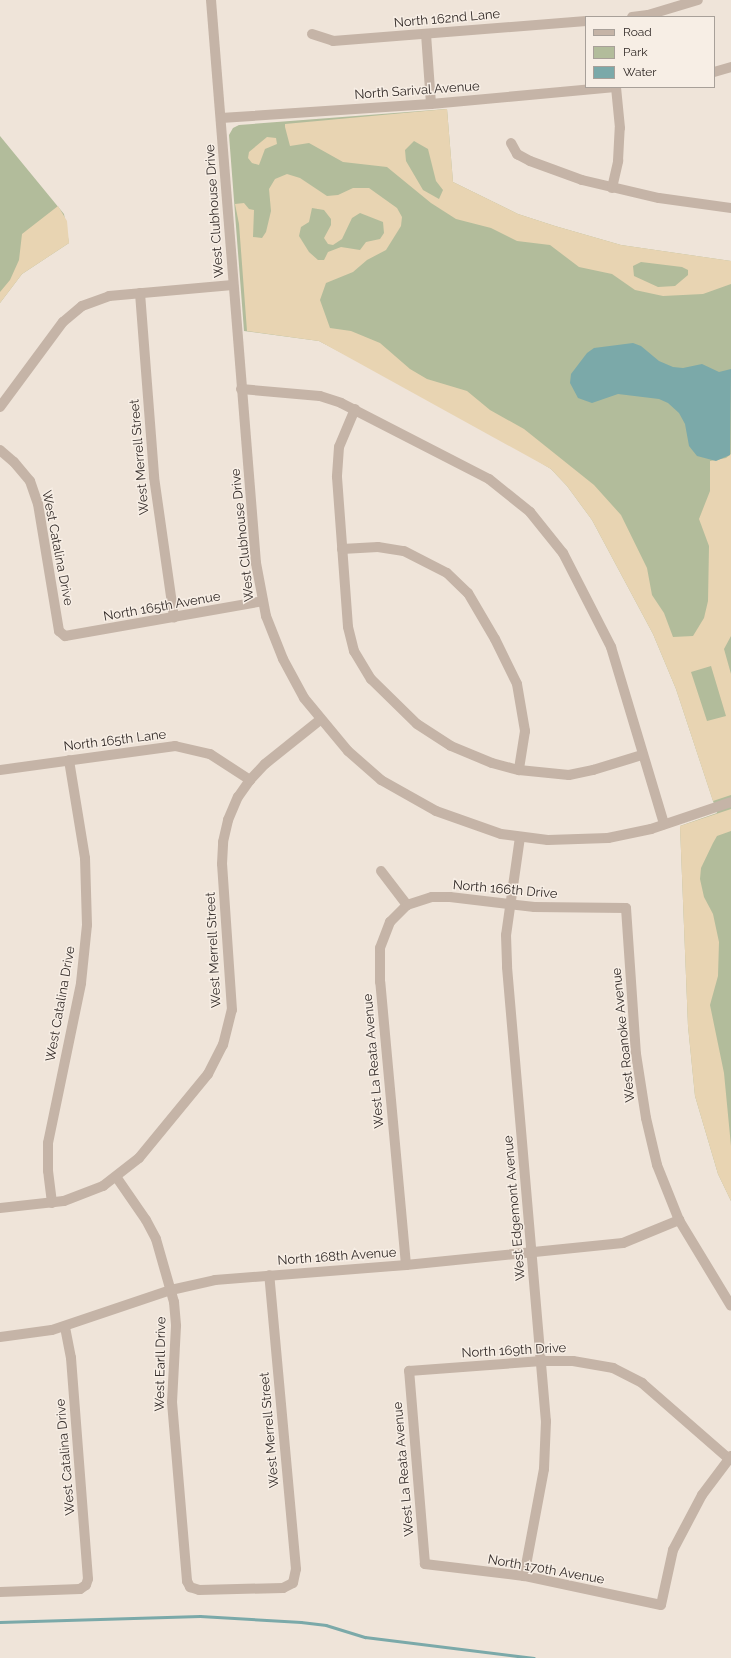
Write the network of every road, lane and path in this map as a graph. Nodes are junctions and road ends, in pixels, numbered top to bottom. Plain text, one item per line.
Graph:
1 (211, 0) edge
2 (698, 0) edge
3 (640, 16) edge
4 (585, 21) edge
5 (312, 34) dead end
6 (426, 34) junction
7 (731, 67) edge
8 (715, 72) edge
9 (605, 88) edge
10 (616, 88) edge
11 (431, 104) junction
12 (221, 118) junction
13 (511, 142) dead end
14 (612, 188) junction
15 (731, 208) edge
16 (233, 285) junction
17 (140, 293) junction
18 (241, 389) junction
19 (0, 407) edge
20 (355, 409) junction
21 (0, 450) edge
22 (342, 549) junction
23 (262, 601) junction
24 (174, 618) junction
25 (65, 636) joint
26 (320, 720) junction
27 (642, 755) junction
28 (70, 760) junction
29 (0, 770) edge
30 (519, 770) junction
31 (250, 780) junction
32 (731, 802) edge
33 (664, 824) junction
34 (520, 837) junction
35 (381, 871) dead end
36 (510, 903) junction
37 (407, 905) junction
38 (626, 908) joint
39 (117, 1178) junction
40 (52, 1203) junction
41 (0, 1208) edge
42 (679, 1220) junction
43 (532, 1253) junction
44 (406, 1265) junction
45 (269, 1275) junction
46 (171, 1290) junction
47 (731, 1306) edge
48 (65, 1327) junction
49 (0, 1337) edge
50 (542, 1362) junction
51 (409, 1371) joint
52 (730, 1459) edge
53 (425, 1564) joint
54 (524, 1576) junction
55 (190, 1587) joint
56 (0, 1592) edge

1 - 12 street, West Clubhouse Drive
2 - 3 street
4 - 6 street, North 162nd Lane
5 - 6 street, North 162nd Lane
6 - 11 street
7 - 8 street
9 - 11 street, North Sarival Avenue
10 - 14 street
11 - 12 street, North Sarival Avenue
12 - 16 street, West Clubhouse Drive
13 - 14 street
14 - 15 street
16 - 17 street
16 - 18 street, West Clubhouse Drive
17 - 19 street
17 - 24 street, West Merrell Street
18 - 20 street
18 - 23 street, West Clubhouse Drive
20 - 22 street
20 - 27 street
21 - 25 street, West Catalina Drive
22 - 30 street
22 - 30 street
23 - 24 street, North 165th Avenue
23 - 26 street, West Clubhouse Drive
24 - 25 street, North 165th Avenue
26 - 31 street, West Merrell Street
26 - 34 street, West Clubhouse Drive
27 - 30 street
27 - 33 street
28 - 29 street, North 165th Lane
28 - 31 street, North 165th Lane
28 - 40 street, West Catalina Drive
31 - 39 street, West Merrell Street
32 - 33 street, West Clubhouse Drive
33 - 34 street, West Clubhouse Drive
34 - 36 street, West Edgemont Avenue
35 - 37 street
36 - 37 street, North 166th Drive
36 - 38 street, North 166th Drive
36 - 43 street, West Edgemont Avenue
37 - 44 street, West La Reata Avenue
38 - 42 street, West Roanoke Avenue
39 - 40 street, West Merrell Street
39 - 46 street, West Earll Drive
40 - 41 street, West Merrell Street
42 - 43 street, North 168th Avenue
42 - 47 street, West Roanoke Avenue
43 - 44 street, North 168th Avenue
43 - 50 street, West Edgemont Avenue
44 - 45 street, North 168th Avenue
45 - 46 street, North 168th Avenue
45 - 55 street, West Merrell Street
46 - 48 street, North 168th Avenue
46 - 55 street, West Earll Drive
48 - 49 street, North 168th Avenue
48 - 56 street, West Catalina Drive
50 - 51 street, North 169th Drive
50 - 52 street, North 169th Drive
50 - 54 street, West Edgemont Avenue
51 - 53 street, West La Reata Avenue
52 - 54 street, North 170th Avenue
53 - 54 street, North 170th Avenue

